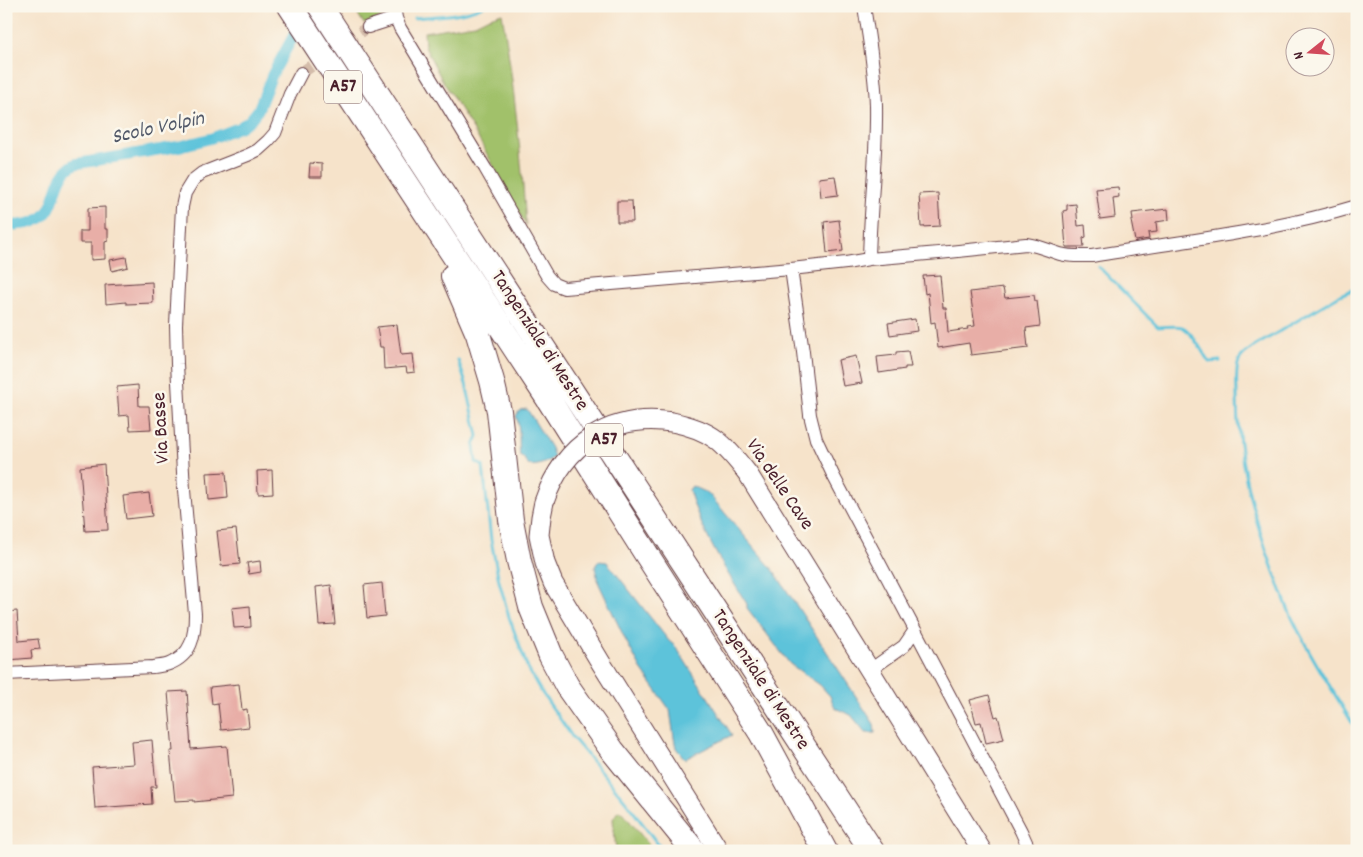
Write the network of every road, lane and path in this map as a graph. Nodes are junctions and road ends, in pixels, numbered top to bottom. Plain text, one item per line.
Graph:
1 (290, 6) edge
2 (320, 6) edge
3 (864, 6) edge
4 (395, 11) edge
5 (368, 27) tunnel mouth
6 (302, 73) tunnel mouth
7 (368, 126) junction
8 (1357, 206) edge
9 (869, 259) junction
10 (791, 269) junction
11 (914, 630) junction
12 (870, 670) junction
13 (6, 674) edge
14 (694, 851) edge
15 (719, 851) edge
16 (825, 851) edge
17 (872, 851) edge
18 (982, 851) edge
19 (1030, 851) edge

1 - 7 highway, A57
2 - 17 highway, Tangenziale di Mestre / A57
3 - 9 street
4 - 5 street
4 - 10 street
6 - 13 street, Via Basse
7 - 14 highway, A57
7 - 16 highway, A57
8 - 9 street
9 - 10 street
10 - 11 street
11 - 12 street
11 - 19 street
12 - 15 main road, Via delle Cave, bridge
12 - 18 main road, Via delle Cave

